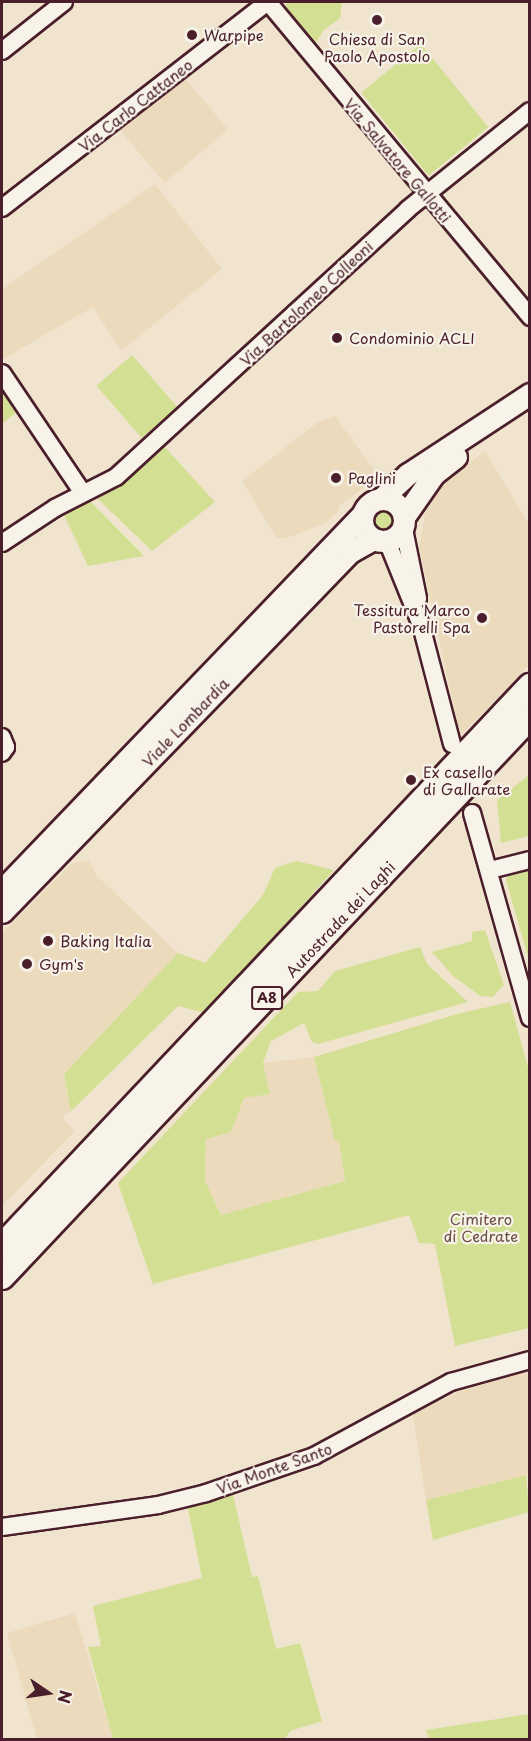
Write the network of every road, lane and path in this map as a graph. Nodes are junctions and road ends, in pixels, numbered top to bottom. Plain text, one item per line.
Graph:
1 (64, 2) edge
2 (268, 2) edge
3 (2, 51) edge
4 (530, 111) edge
5 (425, 194) junction
6 (2, 208) edge
7 (530, 317) edge
8 (2, 373) edge
9 (530, 394) edge
10 (530, 408) edge
11 (83, 493) junction
12 (381, 499) junction
13 (362, 515) junction
14 (404, 520) junction
15 (380, 540) junction
16 (2, 543) edge
17 (421, 625) junction
18 (530, 686) edge
19 (530, 717) edge
20 (2, 737) edge
21 (453, 744) dead end
22 (2, 753) edge
23 (472, 813) dead end
24 (530, 860) edge
25 (490, 870) junction
26 (2, 890) edge
27 (2, 912) edge
28 (530, 1018) edge
29 (2, 1246) edge
30 (2, 1277) edge
31 (530, 1360) edge
32 (2, 1527) edge

1 - 3 street
2 - 5 street, Via Salvatore Gallotti
2 - 6 street, Via Carlo Cattaneo
4 - 5 street, Via Bartolomeo Colleoni
5 - 7 street, Via Salvatore Gallotti
5 - 11 street, Via Bartolomeo Colleoni
8 - 11 street
9 - 12 main road
10 - 14 main road
11 - 16 street, Via Bartolomeo Colleoni
12 - 13 main road
12 - 14 main road
13 - 15 main road
13 - 26 main road, Viale Lombardia
14 - 15 main road
14 - 17 street
15 - 17 street
15 - 27 main road, Viale Lombardia
17 - 21 street
18 - 29 highway, Autostrada dei Laghi / A8
19 - 30 highway, Autostrada dei Laghi / A8
20 - 22 street
23 - 25 street
24 - 25 street
25 - 28 street
31 - 32 street, Via Monte Santo

